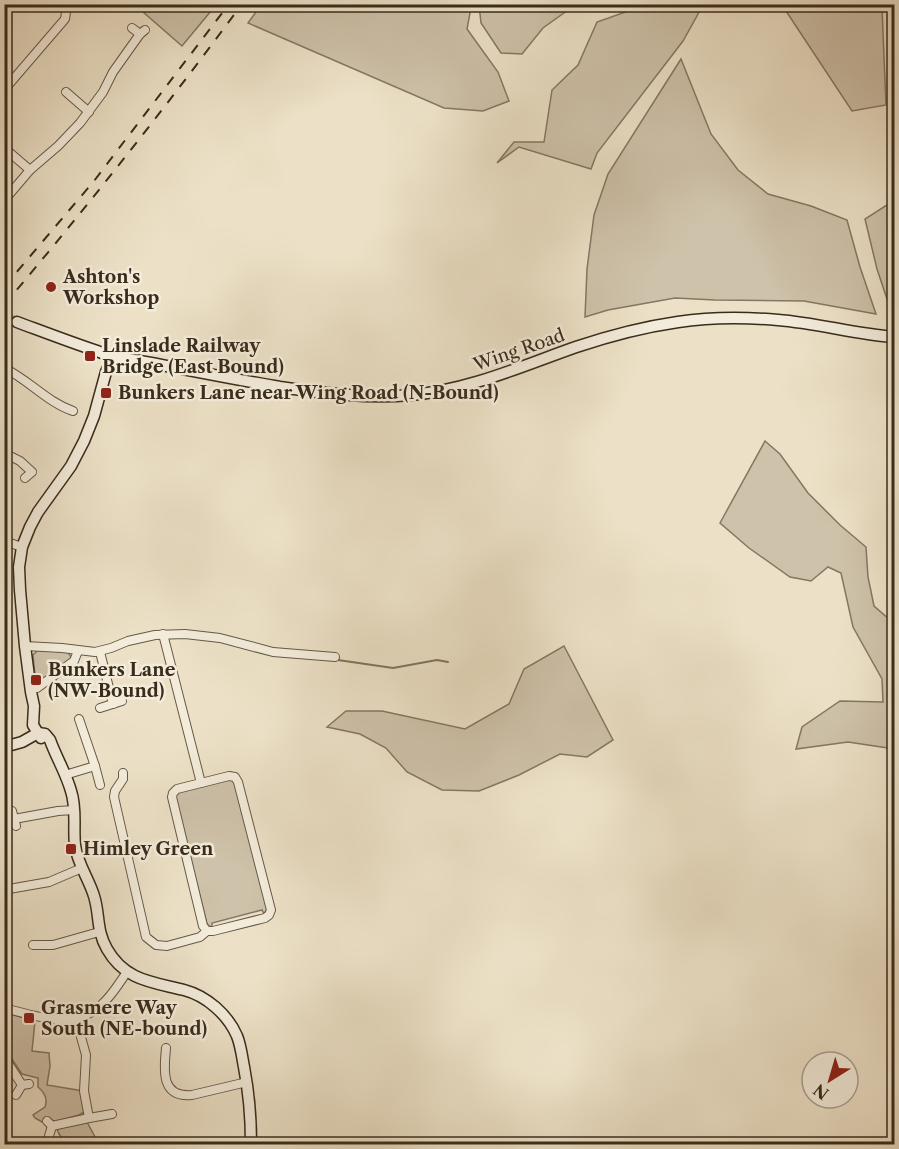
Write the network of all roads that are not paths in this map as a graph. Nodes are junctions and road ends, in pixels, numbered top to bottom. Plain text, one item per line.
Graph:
1 (63, 4) edge
2 (132, 28) dead end
3 (4, 90) edge
4 (66, 92) dead end
5 (89, 112) junction
6 (9, 152) dead end
7 (30, 170) junction
8 (4, 203) edge
9 (17, 322) tunnel mouth
10 (894, 337) edge
11 (112, 359) junction
12 (4, 368) edge
13 (73, 411) dead end
14 (4, 453) edge
15 (25, 478) dead end
16 (4, 541) edge
17 (22, 547) junction
18 (163, 634) junction
19 (25, 646) junction
20 (78, 651) junction
21 (100, 652) junction
22 (335, 657) dead end
23 (50, 679) junction
24 (38, 688) dead end
25 (56, 689) dead end
26 (122, 701) dead end
27 (113, 704) junction
28 (100, 708) dead end
29 (79, 719) dead end
30 (38, 733) junction
31 (4, 747) edge
32 (95, 766) junction
33 (123, 773) dead end
34 (65, 775) junction
35 (201, 783) junction
36 (100, 785) dead end
37 (74, 810) junction
38 (14, 819) dead end
39 (82, 868) junction
40 (9, 889) dead end
41 (207, 931) junction
42 (99, 932) junction
43 (36, 947) dead end
44 (127, 972) junction
45 (4, 1008) edge
46 (76, 1019) junction
47 (166, 1048) dead end
48 (4, 1057) edge
49 (247, 1082) junction
50 (16, 1095) dead end
51 (112, 1114) dead end
52 (89, 1118) junction
53 (49, 1136) dead end
54 (251, 1144) edge

1 - 3 street
2 - 5 street
4 - 5 street
5 - 7 street
6 - 7 street
7 - 8 street
9 - 11 street, Wing Road
10 - 11 street, Wing Road
11 - 17 street
12 - 13 street
14 - 15 street
16 - 17 street
17 - 19 street
18 - 21 street
18 - 22 street
18 - 35 street
19 - 20 street
19 - 30 street
20 - 21 street
20 - 23 street
21 - 27 street
23 - 24 street
23 - 25 street
26 - 27 street
27 - 28 street
29 - 32 street
30 - 31 street
30 - 34 street
32 - 34 street
32 - 36 street
33 - 41 street
34 - 37 street
35 - 41 street
35 - 41 street
37 - 38 street
37 - 39 street
39 - 40 street
39 - 42 street
42 - 43 street
42 - 44 street
44 - 46 street
44 - 49 street
45 - 46 street
46 - 52 street
47 - 49 street
48 - 50 street
49 - 54 street
51 - 52 street
52 - 53 street

